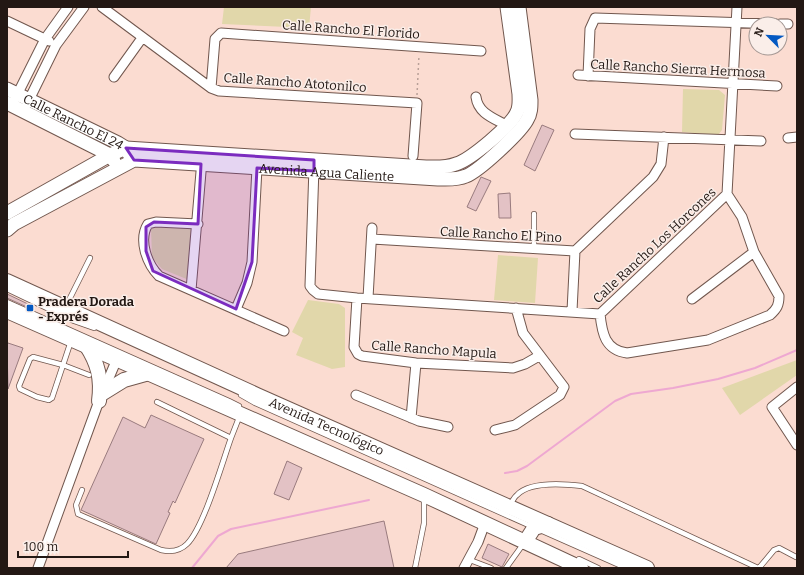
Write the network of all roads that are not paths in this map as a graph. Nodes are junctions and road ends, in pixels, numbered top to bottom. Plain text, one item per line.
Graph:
1 (68, 7) edge
2 (84, 7) edge
3 (102, 7) edge
4 (507, 7) edge
5 (519, 7) edge
6 (737, 7) edge
7 (7, 21) edge
8 (736, 23) junction
9 (748, 23) edge
10 (45, 38) junction
11 (142, 38) junction
12 (56, 44) junction
13 (481, 51) dead end
14 (114, 77) dead end
15 (732, 84) junction
16 (777, 86) dead end
17 (211, 88) junction
18 (476, 97) dead end
19 (16, 100) edge
20 (506, 125) junction
21 (576, 134) dead end
22 (664, 137) junction
23 (729, 140) junction
24 (761, 141) dead end
25 (126, 148) junction
26 (110, 155) junction
27 (413, 156) dead end
28 (202, 158) junction
29 (134, 160) junction
30 (314, 165) junction
31 (118, 167) junction
32 (257, 168) junction
33 (727, 194) junction
34 (7, 213) edge
35 (534, 214) dead end
36 (198, 224) junction
37 (372, 228) dead end
38 (7, 230) edge
39 (372, 239) junction
40 (534, 249) junction
41 (575, 251) junction
42 (754, 252) junction
43 (90, 258) dead end
44 (7, 281) edge
45 (7, 289) edge
46 (191, 290) junction
47 (357, 298) junction
48 (368, 298) junction
49 (692, 299) dead end
50 (65, 308) junction
51 (516, 308) junction
52 (236, 309) junction
53 (8, 311) edge
54 (572, 312) junction
55 (600, 314) junction
56 (98, 329) dead end
57 (284, 331) dead end
58 (72, 339) junction
59 (86, 345) junction
60 (539, 356) junction
61 (117, 359) junction
62 (416, 363) junction
63 (63, 366) junction
64 (149, 373) junction
65 (89, 375) dead end
66 (797, 387) edge
67 (229, 394) junction
68 (356, 395) dead end
69 (101, 397) junction
70 (157, 402) dead end
71 (248, 404) junction
72 (411, 418) junction
73 (448, 427) dead end
74 (495, 430) dead end
75 (231, 438) junction
76 (797, 445) edge
77 (82, 490) dead end
78 (424, 495) junction
79 (509, 507) junction
80 (489, 522) junction
81 (532, 534) junction
82 (570, 555) dead end
83 (796, 557) dead end
84 (470, 560) junction
85 (38, 568) edge
86 (415, 568) edge
87 (464, 568) edge
88 (491, 568) edge
89 (506, 568) edge
90 (582, 568) edge
91 (598, 568) edge
92 (626, 568) edge
93 (647, 568) edge
94 (759, 568) edge

1 - 10 street
2 - 12 street
3 - 11 street, Calle Rancho Atotonilco
4 - 20 street, Avenida Agua Caliente
5 - 30 street, Avenida Agua Caliente
6 - 8 street, Calle Rancho Los Horcones
7 - 10 street
8 - 9 street
8 - 15 street, Calle Rancho Los Horcones
8 - 15 street, Calle Rancho Sierra Hermosa
10 - 12 street
10 - 19 street
11 - 14 street
11 - 17 street, Calle Rancho Atotonilco
12 - 19 street
13 - 17 street, Calle Rancho El Florido
15 - 16 street, Calle Rancho Sierra Hermosa
15 - 23 street, Calle Rancho Los Horcones
17 - 27 street, Calle Rancho Atotonilco
18 - 20 street
19 - 25 street, Calle Rancho El 24
19 - 26 street, Calle Rancho El 24
20 - 30 street, Avenida Agua Caliente
21 - 22 street
22 - 23 street
22 - 41 street, Calle Rancho El Pino
23 - 24 street
23 - 33 street, Calle Rancho Los Horcones
25 - 26 street, Avenida Agua Caliente
25 - 28 street, Avenida Agua Caliente
25 - 29 street, Calle Rancho El 24
26 - 31 street, Calle Rancho El 24
26 - 34 street, Avenida Agua Caliente
28 - 29 street, Avenida Agua Caliente
28 - 30 street, Avenida Agua Caliente
28 - 32 street, Avenida Agua Caliente
28 - 36 street
29 - 31 street, Avenida Agua Caliente
30 - 32 street, Avenida Agua Caliente
30 - 47 street, Calle Rancho Los Horcones
31 - 38 street, Avenida Agua Caliente
32 - 52 street
33 - 42 street
33 - 55 street, Calle Rancho Los Horcones
35 - 40 lane
36 - 46 street
36 - 46 street
37 - 39 street
39 - 40 street, Calle Rancho El Pino
39 - 48 street
40 - 41 street, Calle Rancho El Pino
41 - 54 street
42 - 49 street
42 - 55 street
43 - 50 lane
44 - 50 main road, Avenida Tecnológico
45 - 56 lane
46 - 52 street
47 - 48 street, Calle Rancho Los Horcones
47 - 62 street, Calle Rancho Mapula
48 - 51 street, Calle Rancho Los Horcones
50 - 67 main road, Avenida Tecnológico
51 - 54 street, Calle Rancho Los Horcones
51 - 60 street
52 - 57 street
53 - 58 main road, Avenida Tecnológico
53 - 67 lane
54 - 55 street, Calle Rancho Los Horcones
58 - 59 main road, Avenida Tecnológico
58 - 63 lane
59 - 61 main road, Avenida Tecnológico
59 - 69 main road
60 - 62 street, Calle Rancho Mapula
60 - 74 street
61 - 64 main road, Avenida Tecnológico
61 - 69 street
62 - 72 street
63 - 63 lane
63 - 65 lane
64 - 67 main road, Avenida Tecnológico
64 - 69 main road
66 - 76 street
67 - 71 main road, Avenida Tecnológico
67 - 71 main road, Avenida Tecnológico
68 - 72 street
69 - 85 street
70 - 75 lane
71 - 75 lane
71 - 78 main road, Avenida Tecnológico
71 - 79 main road, Avenida Tecnológico
71 - 80 lane
71 - 81 lane
72 - 73 street
75 - 77 lane
78 - 80 main road, Avenida Tecnológico
78 - 86 lane
79 - 81 main road, Avenida Tecnológico
79 - 94 lane
80 - 81 main road, Avenida Tecnológico
80 - 84 street
81 - 89 lane
81 - 90 main road, Avenida Tecnológico
81 - 92 lane
81 - 93 main road, Avenida Tecnológico
82 - 91 lane
83 - 94 lane
84 - 87 street
84 - 88 lane

